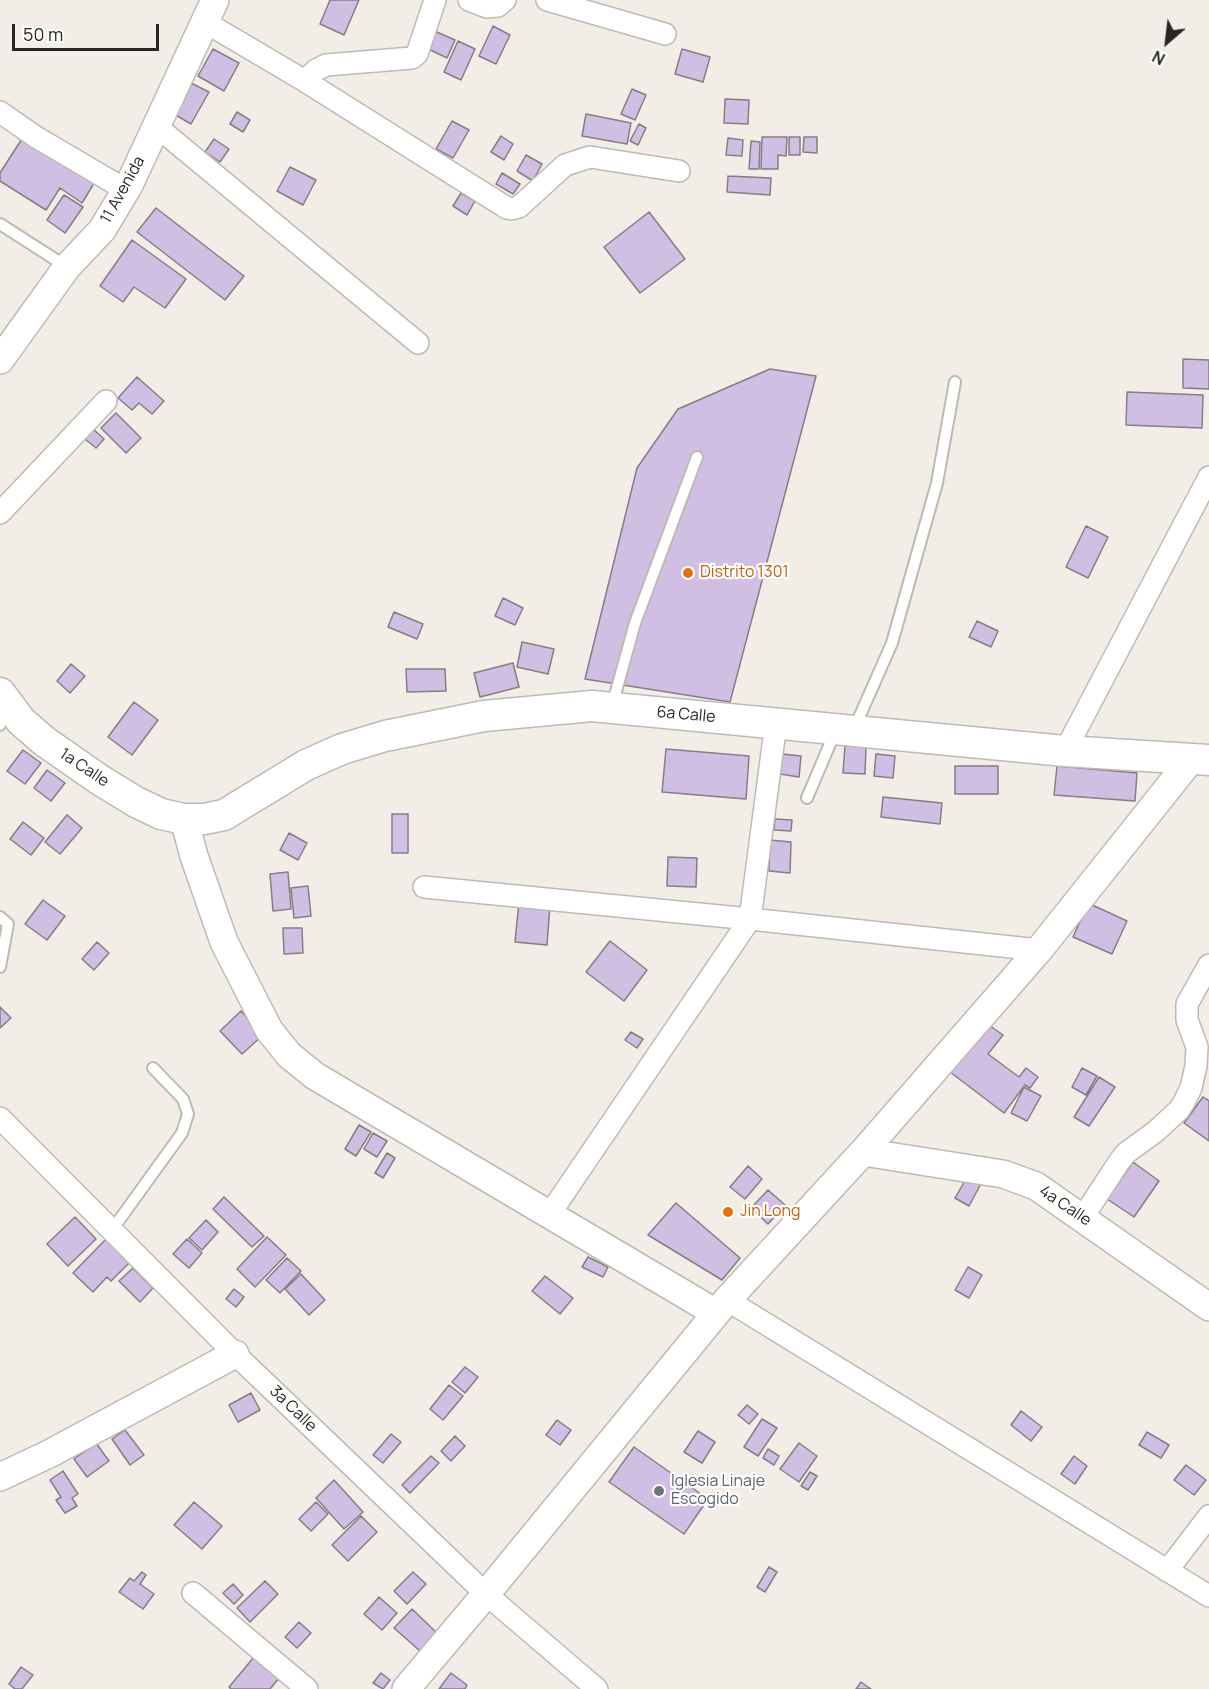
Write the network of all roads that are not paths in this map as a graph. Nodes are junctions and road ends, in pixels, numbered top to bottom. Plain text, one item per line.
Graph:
1 (435, 0) edge
2 (469, 0) edge
3 (505, 0) edge
4 (547, 0) edge
5 (210, 11) edge
6 (665, 34) dead end
7 (305, 81) junction
8 (0, 112) edge
9 (156, 126) junction
10 (679, 171) dead end
11 (126, 190) junction
12 (0, 224) edge
13 (67, 267) junction
14 (418, 343) dead end
15 (0, 360) edge
16 (955, 382) dead end
17 (106, 401) dead end
18 (697, 457) dead end
19 (1208, 481) edge
20 (0, 513) edge
21 (611, 708) junction
22 (5, 714) edge
23 (776, 723) junction
24 (845, 729) junction
25 (1065, 751) junction
26 (1201, 759) edge
27 (807, 798) dead end
28 (184, 819) junction
29 (424, 887) dead end
30 (0, 917) edge
31 (750, 919) junction
32 (1039, 950) junction
33 (1209, 965) edge
34 (0, 967) edge
35 (153, 1068) dead end
36 (0, 1118) edge
37 (863, 1152) junction
38 (549, 1215) junction
39 (1083, 1217) junction
40 (112, 1230) junction
41 (721, 1307) junction
42 (1209, 1307) edge
43 (235, 1354) junction
44 (0, 1477) edge
45 (1209, 1516) edge
46 (1167, 1570) junction
47 (193, 1593) dead end
48 (486, 1594) junction
49 (1209, 1596) edge
50 (307, 1689) edge
51 (406, 1689) edge
52 (597, 1689) edge

1 - 7 street
2 - 3 street
4 - 6 street
5 - 7 street
5 - 9 street, 11 Avenida
7 - 10 street
8 - 11 street
9 - 11 street, 11 Avenida
9 - 14 street
11 - 13 street, 11 Avenida
12 - 13 lane
13 - 15 street, 11 Avenida
16 - 24 lane
17 - 20 street
18 - 21 lane
19 - 25 street
21 - 23 main road, 6a Calle
21 - 28 main road, 6a Calle
22 - 28 main road, 1a Calle
23 - 24 main road, 6a Calle
23 - 31 street
24 - 25 main road, 6a Calle
24 - 27 lane
25 - 26 main road, 6a Calle
26 - 32 street
28 - 38 street
29 - 31 street
30 - 34 lane
31 - 32 street
31 - 38 street
32 - 37 street
33 - 39 street
35 - 40 lane
36 - 40 street, 3a Calle
37 - 39 street, 4a Calle
37 - 41 street
38 - 41 street
39 - 42 street, 4a Calle
40 - 43 street, 3a Calle
41 - 46 street
41 - 48 street
43 - 44 street
43 - 48 street, 3a Calle
45 - 46 street
46 - 49 street
47 - 50 street
48 - 51 street
48 - 52 street, 3a Calle

